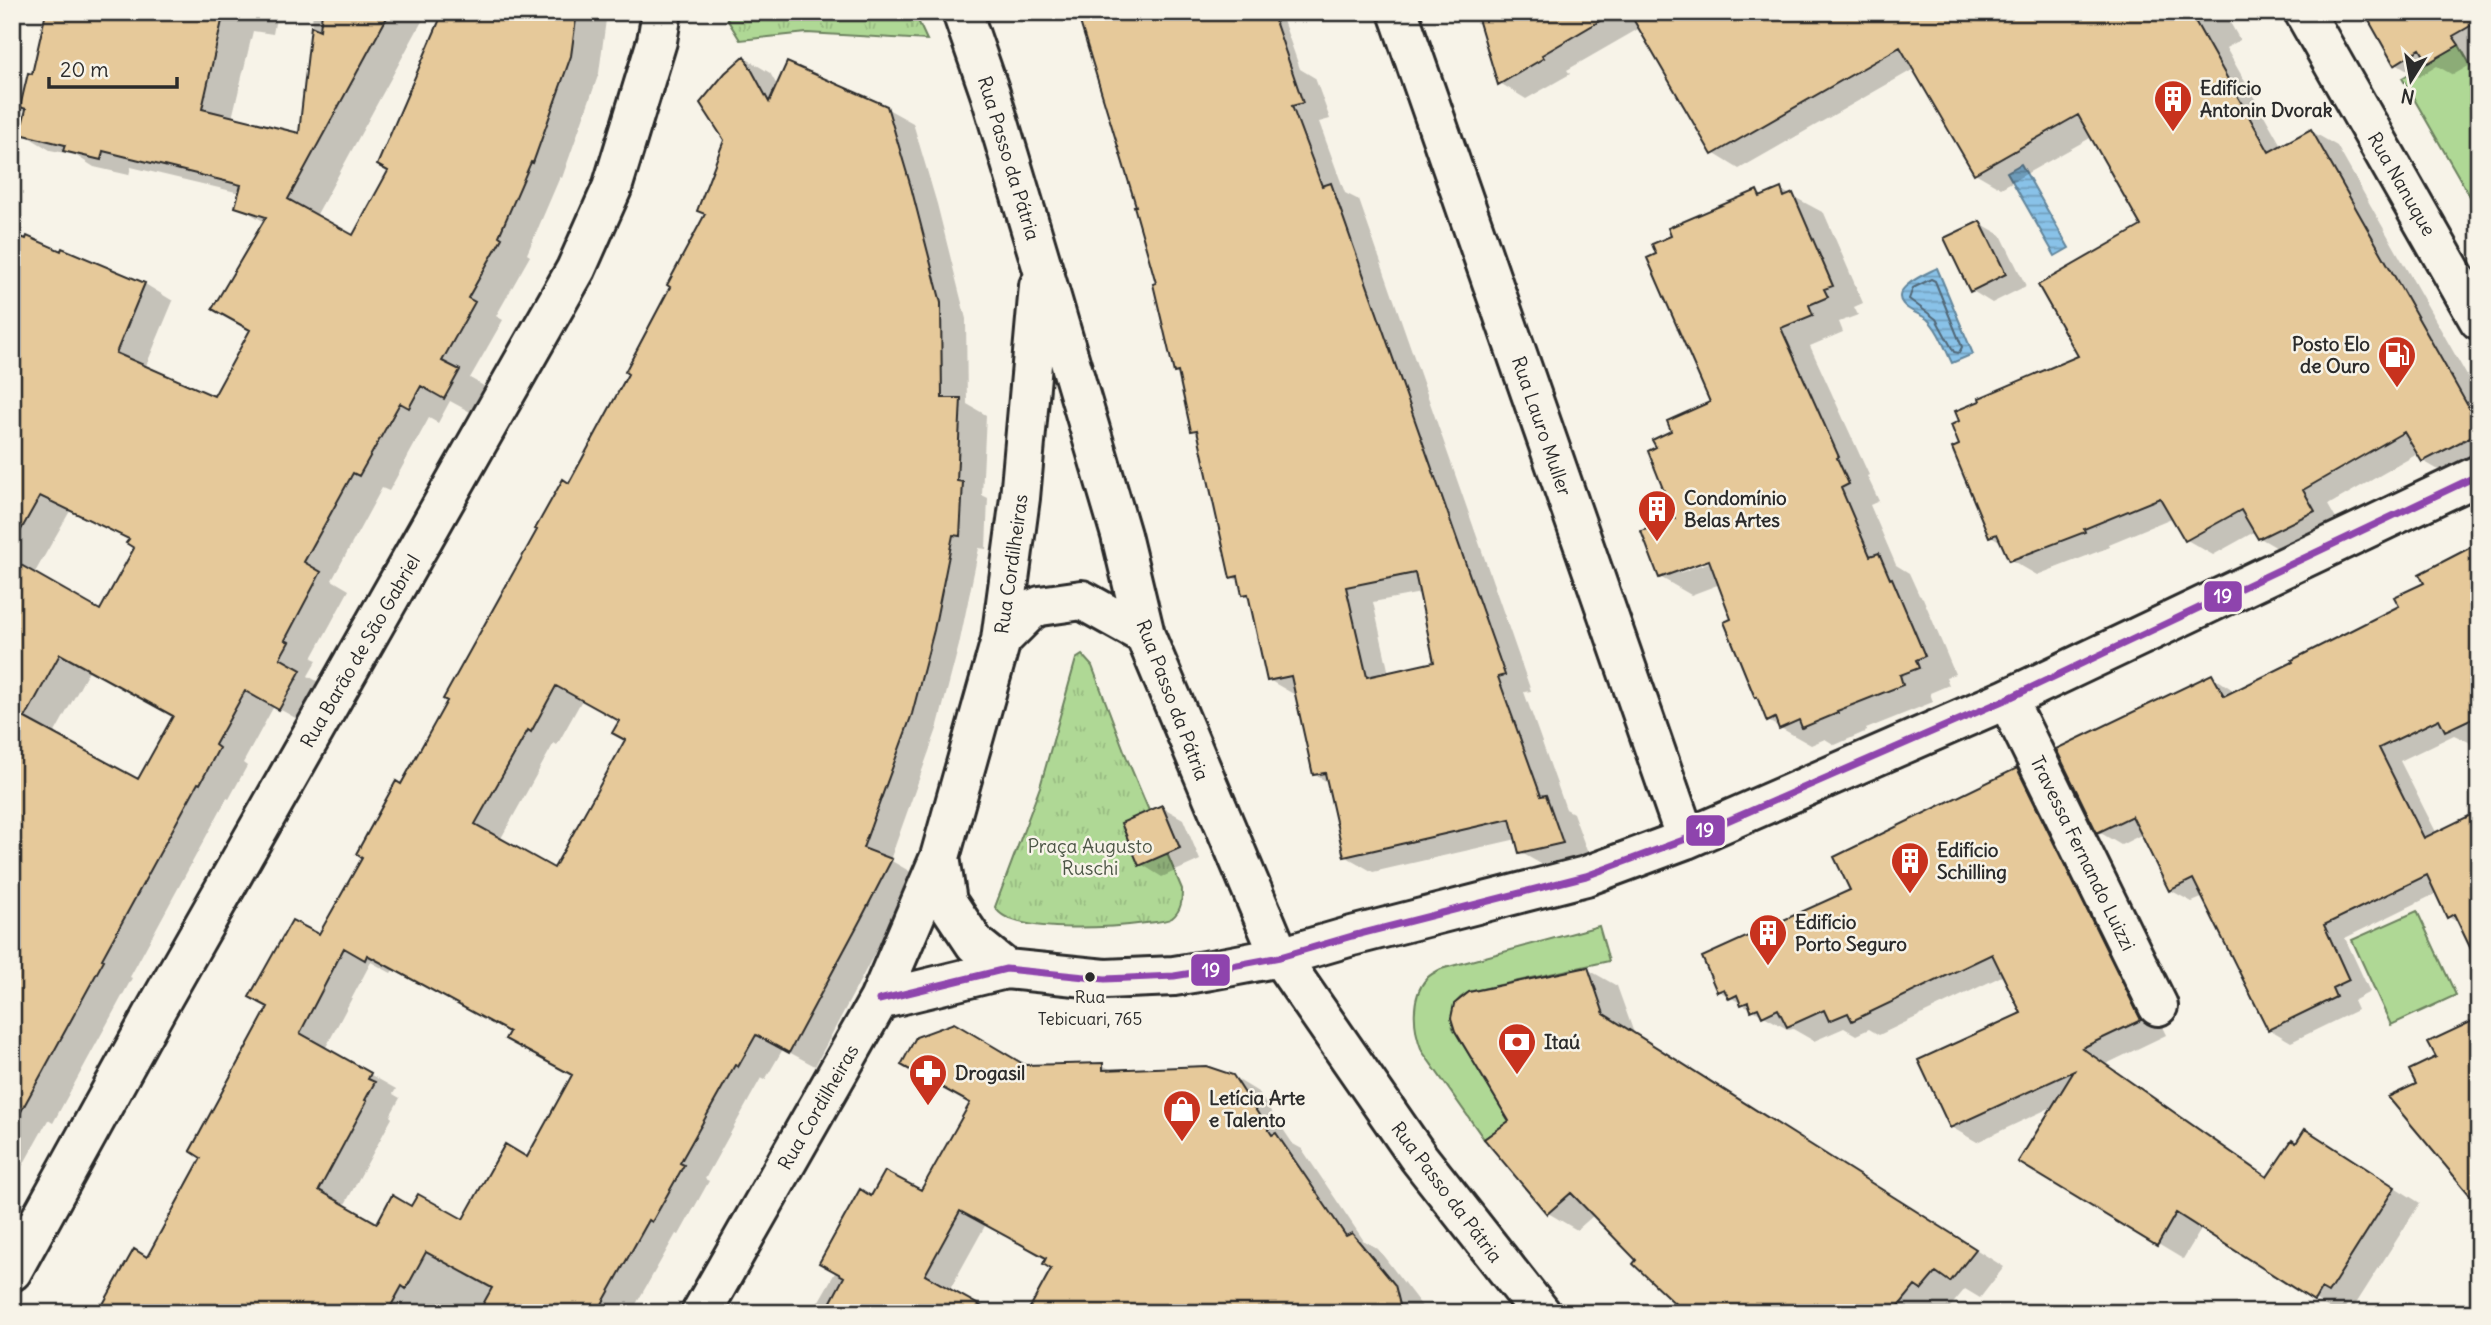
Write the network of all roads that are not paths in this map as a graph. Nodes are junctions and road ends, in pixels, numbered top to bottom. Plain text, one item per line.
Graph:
1 (662, 12) edge
2 (962, 12) edge
3 (1398, 12) edge
4 (2304, 12) edge
5 (1041, 263) junction
6 (2479, 320) edge
7 (2479, 475) edge
8 (1144, 635) junction
9 (1001, 640) junction
10 (2007, 699) junction
11 (1686, 839) junction
12 (940, 857) junction
13 (1280, 957) junction
14 (1006, 969) junction
15 (879, 1000) junction
16 (2158, 1006) dead end
17 (12, 1271) edge
18 (1529, 1309) edge
19 (701, 1313) edge

1 - 17 street, Rua Barão de São Gabriel
2 - 5 street, Rua Passo da Pátria
3 - 11 street, Rua Lauro Muller
4 - 6 street, Rua Nanuque
5 - 8 street, Rua Passo da Pátria
5 - 9 street, Rua Cordilheiras
7 - 10 street
8 - 9 street
8 - 13 street, Rua Passo da Pátria
9 - 12 street, Rua Cordilheiras
10 - 11 street
10 - 16 street, Travessa Fernando Luizzi
11 - 13 street
12 - 14 street, Rua Cordilheiras
12 - 15 street, Rua Cordilheiras
13 - 14 street
13 - 18 street, Rua Passo da Pátria
14 - 15 street
15 - 19 street, Rua Cordilheiras

